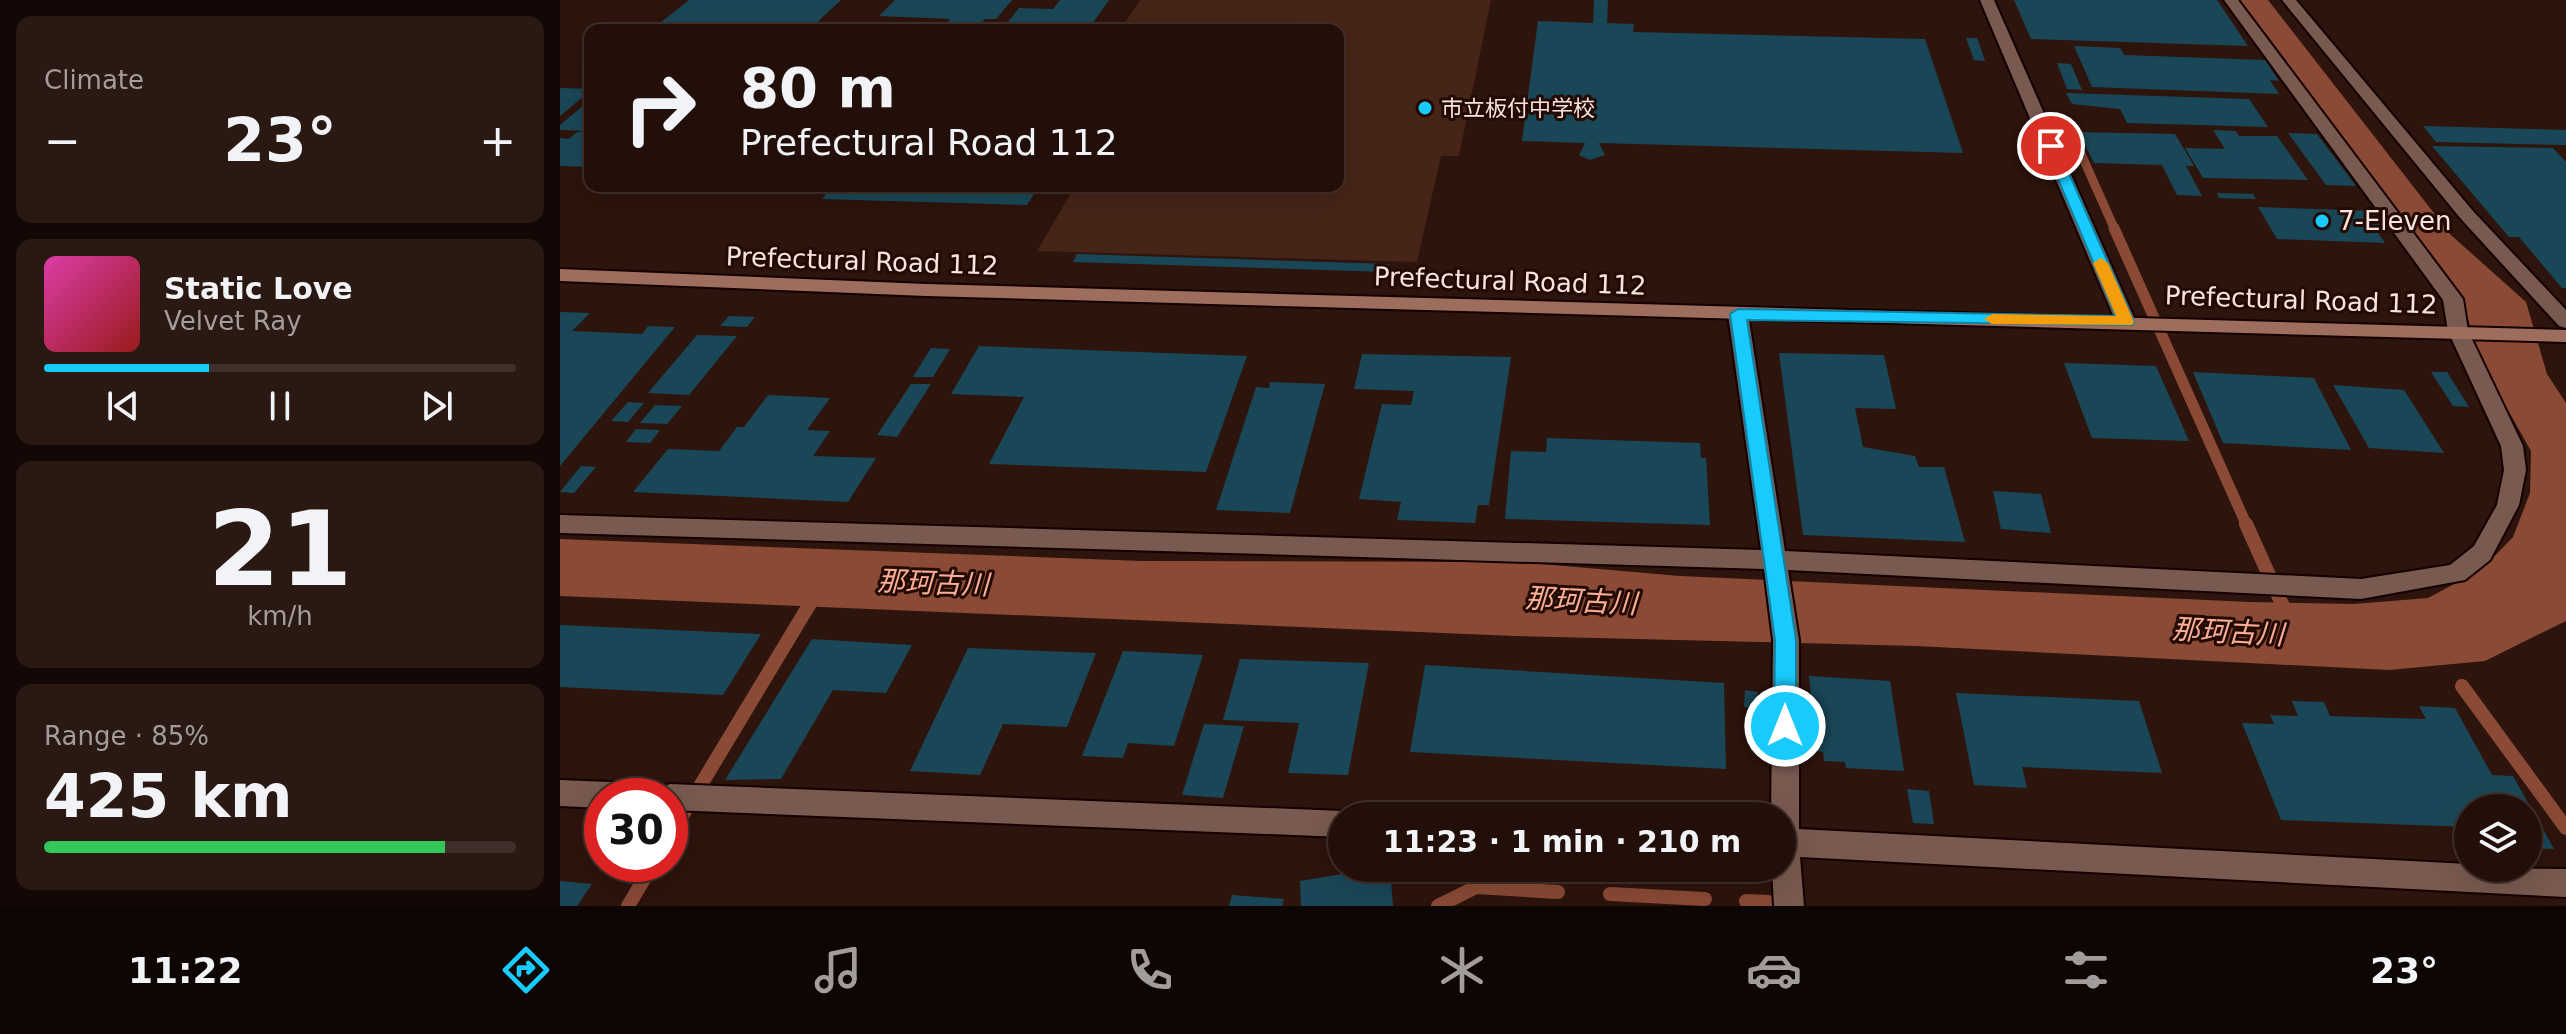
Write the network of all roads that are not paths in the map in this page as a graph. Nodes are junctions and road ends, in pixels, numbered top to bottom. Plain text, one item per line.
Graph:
1 (1987, 0) edge
2 (2231, 0) edge
3 (2289, 0) edge
4 (560, 275) edge
5 (1738, 314) junction
6 (2126, 322) junction
7 (2458, 331) junction
8 (2564, 331) edge
9 (560, 524) edge
10 (1776, 560) junction
11 (560, 793) edge
12 (584, 794) edge
13 (688, 798) edge
14 (1784, 802) edge
15 (1328, 823) edge
16 (1796, 843) edge
17 (1787, 882) edge
18 (2566, 883) edge
19 (1789, 906) edge

1 - 6 street
2 - 7 street
3 - 8 street
4 - 5 main road, Prefectural Road 112
5 - 6 main road, Prefectural Road 112
5 - 10 street
6 - 7 main road, Prefectural Road 112
7 - 8 main road, Prefectural Road 112
7 - 10 street
9 - 10 street
10 - 14 street
11 - 12 street
13 - 15 street
16 - 18 street
17 - 19 street

